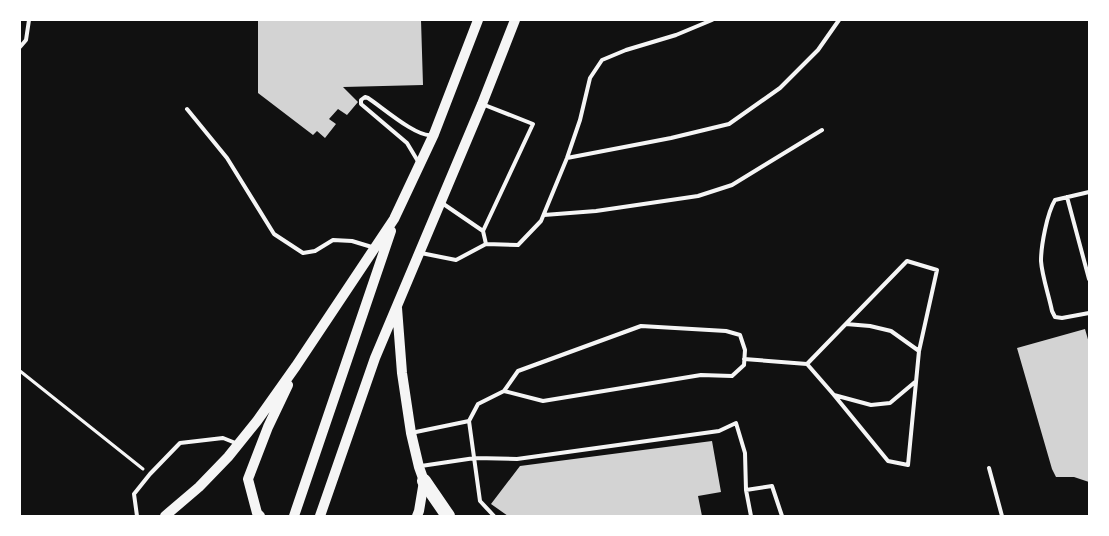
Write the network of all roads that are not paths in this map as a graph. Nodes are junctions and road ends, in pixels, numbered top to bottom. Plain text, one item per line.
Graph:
1 (29, 20) edge
2 (478, 20) edge
3 (515, 20) edge
4 (712, 20) edge
5 (839, 20) edge
6 (20, 47) edge
7 (482, 104) junction
8 (187, 108) dead end
9 (822, 130) dead end
10 (434, 134) junction
11 (567, 158) junction
12 (420, 166) junction
13 (1089, 192) edge
14 (1067, 197) junction
15 (440, 202) junction
16 (544, 215) junction
17 (483, 231) junction
18 (486, 244) junction
19 (379, 250) junction
20 (419, 252) junction
21 (1089, 279) edge
22 (397, 307) junction
23 (1089, 314) edge
24 (846, 324) junction
25 (919, 351) junction
26 (744, 359) junction
27 (807, 364) junction
28 (296, 366) junction
29 (915, 382) junction
30 (504, 391) junction
31 (834, 395) junction
32 (469, 421) junction
33 (411, 433) junction
34 (238, 444) junction
35 (475, 458) junction
36 (419, 467) junction
37 (989, 468) dead end
38 (424, 481) junction
39 (746, 490) junction
40 (137, 516) edge
41 (165, 516) edge
42 (260, 516) edge
43 (294, 516) edge
44 (320, 516) edge
45 (417, 516) edge
46 (448, 516) edge
47 (494, 516) edge
48 (751, 516) edge
49 (782, 516) edge
50 (1002, 516) edge

1 - 6 lane
2 - 10 main road
3 - 7 main road
4 - 11 lane
5 - 11 lane
7 - 15 main road
7 - 17 lane
8 - 19 lane
9 - 16 lane
10 - 12 main road
10 - 12 lane
11 - 16 lane
12 - 19 main road
13 - 14 lane
14 - 21 lane
14 - 23 lane
15 - 17 lane
15 - 20 main road
16 - 18 lane
17 - 18 lane
18 - 20 lane
19 - 28 main road
19 - 43 main road
20 - 22 main road
22 - 33 main road
22 - 44 main road
24 - 25 lane
24 - 25 lane
24 - 27 lane
25 - 29 lane
26 - 27 lane
26 - 30 lane
26 - 30 lane
27 - 31 lane
28 - 34 main road
28 - 42 main road
29 - 31 lane
29 - 31 lane
30 - 32 lane
32 - 33 lane
32 - 35 lane
33 - 36 main road
34 - 40 lane
34 - 41 main road
35 - 36 lane
35 - 39 lane
35 - 47 lane
36 - 38 main road
37 - 50 lane
38 - 45 main road
38 - 46 highway
39 - 48 lane
39 - 49 lane

